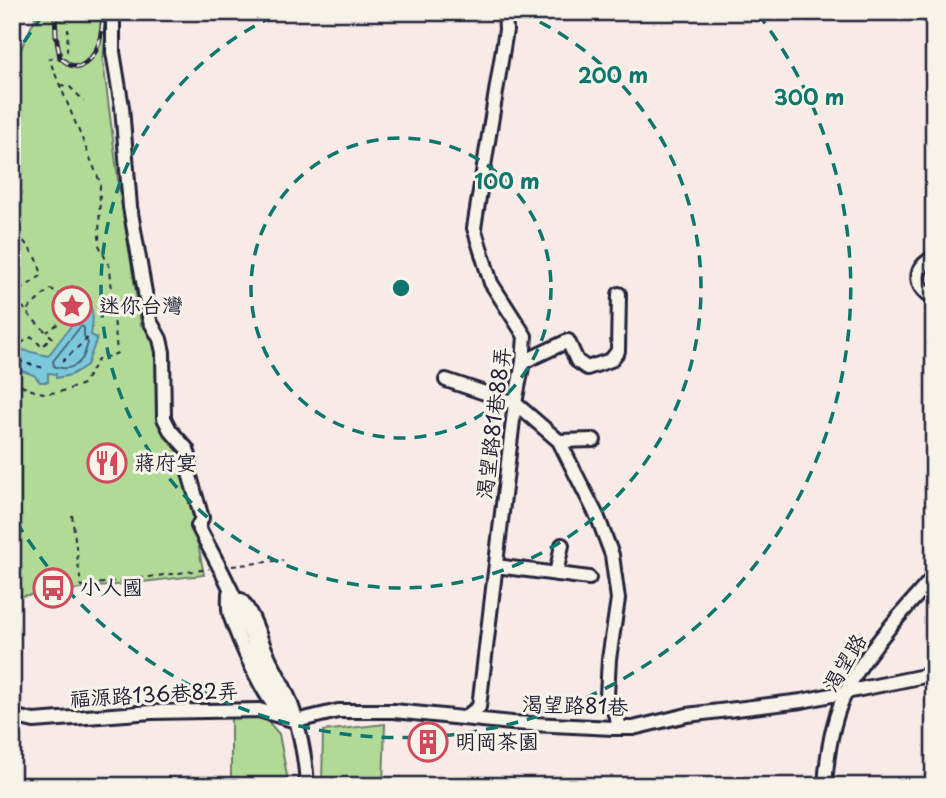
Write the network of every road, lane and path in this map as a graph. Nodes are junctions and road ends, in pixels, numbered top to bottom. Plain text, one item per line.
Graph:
1 (113, 12) edge
2 (505, 12) edge
3 (68, 29) dead end
4 (59, 85) junction
5 (84, 101) dead end
6 (12, 225) edge
7 (934, 258) edge
8 (12, 290) edge
9 (15, 294) junction
10 (619, 294) dead end
11 (934, 297) edge
12 (20, 303) junction
13 (26, 311) junction
14 (13, 312) edge
15 (47, 332) junction
16 (91, 335) dead end
17 (12, 348) edge
18 (18, 361) dead end
19 (62, 362) dead end
20 (523, 362) junction
21 (44, 368) dead end
22 (446, 380) dead end
23 (12, 381) edge
24 (515, 403) junction
25 (594, 440) dead end
26 (559, 441) junction
27 (72, 515) dead end
28 (562, 545) dead end
29 (283, 560) dead end
30 (496, 566) junction
31 (219, 568) junction
32 (556, 574) junction
33 (934, 576) edge
34 (589, 578) dead end
35 (934, 674) edge
36 (846, 692) junction
37 (12, 716) edge
38 (464, 718) junction
39 (296, 721) junction
40 (621, 728) junction
41 (307, 786) edge
42 (825, 786) edge

1 - 31 street
2 - 20 street, 渴望路81巷88弄
3 - 4 path
4 - 5 path
4 - 23 path
6 - 9 path
7 - 11 street
8 - 9 path
9 - 12 path
10 - 20 street
12 - 13 path
12 - 14 path
13 - 15 path
13 - 15 path
15 - 17 path
16 - 19 path
18 - 21 path
20 - 24 street, 渴望路81巷88弄
22 - 24 street
24 - 26 street
24 - 30 street, 渴望路81巷88弄
25 - 26 street
26 - 40 street
27 - 31 path
28 - 32 street
29 - 31 path
30 - 32 street
30 - 38 street, 渴望路81巷88弄
31 - 39 street
32 - 34 street
33 - 36 street, 渴望路
35 - 36 street, 渴望路81巷
36 - 40 street, 渴望路81巷
36 - 42 street, 渴望路
37 - 39 street, 福源路136巷82弄
38 - 39 street, 渴望路81巷
38 - 40 street, 渴望路81巷
39 - 41 street

